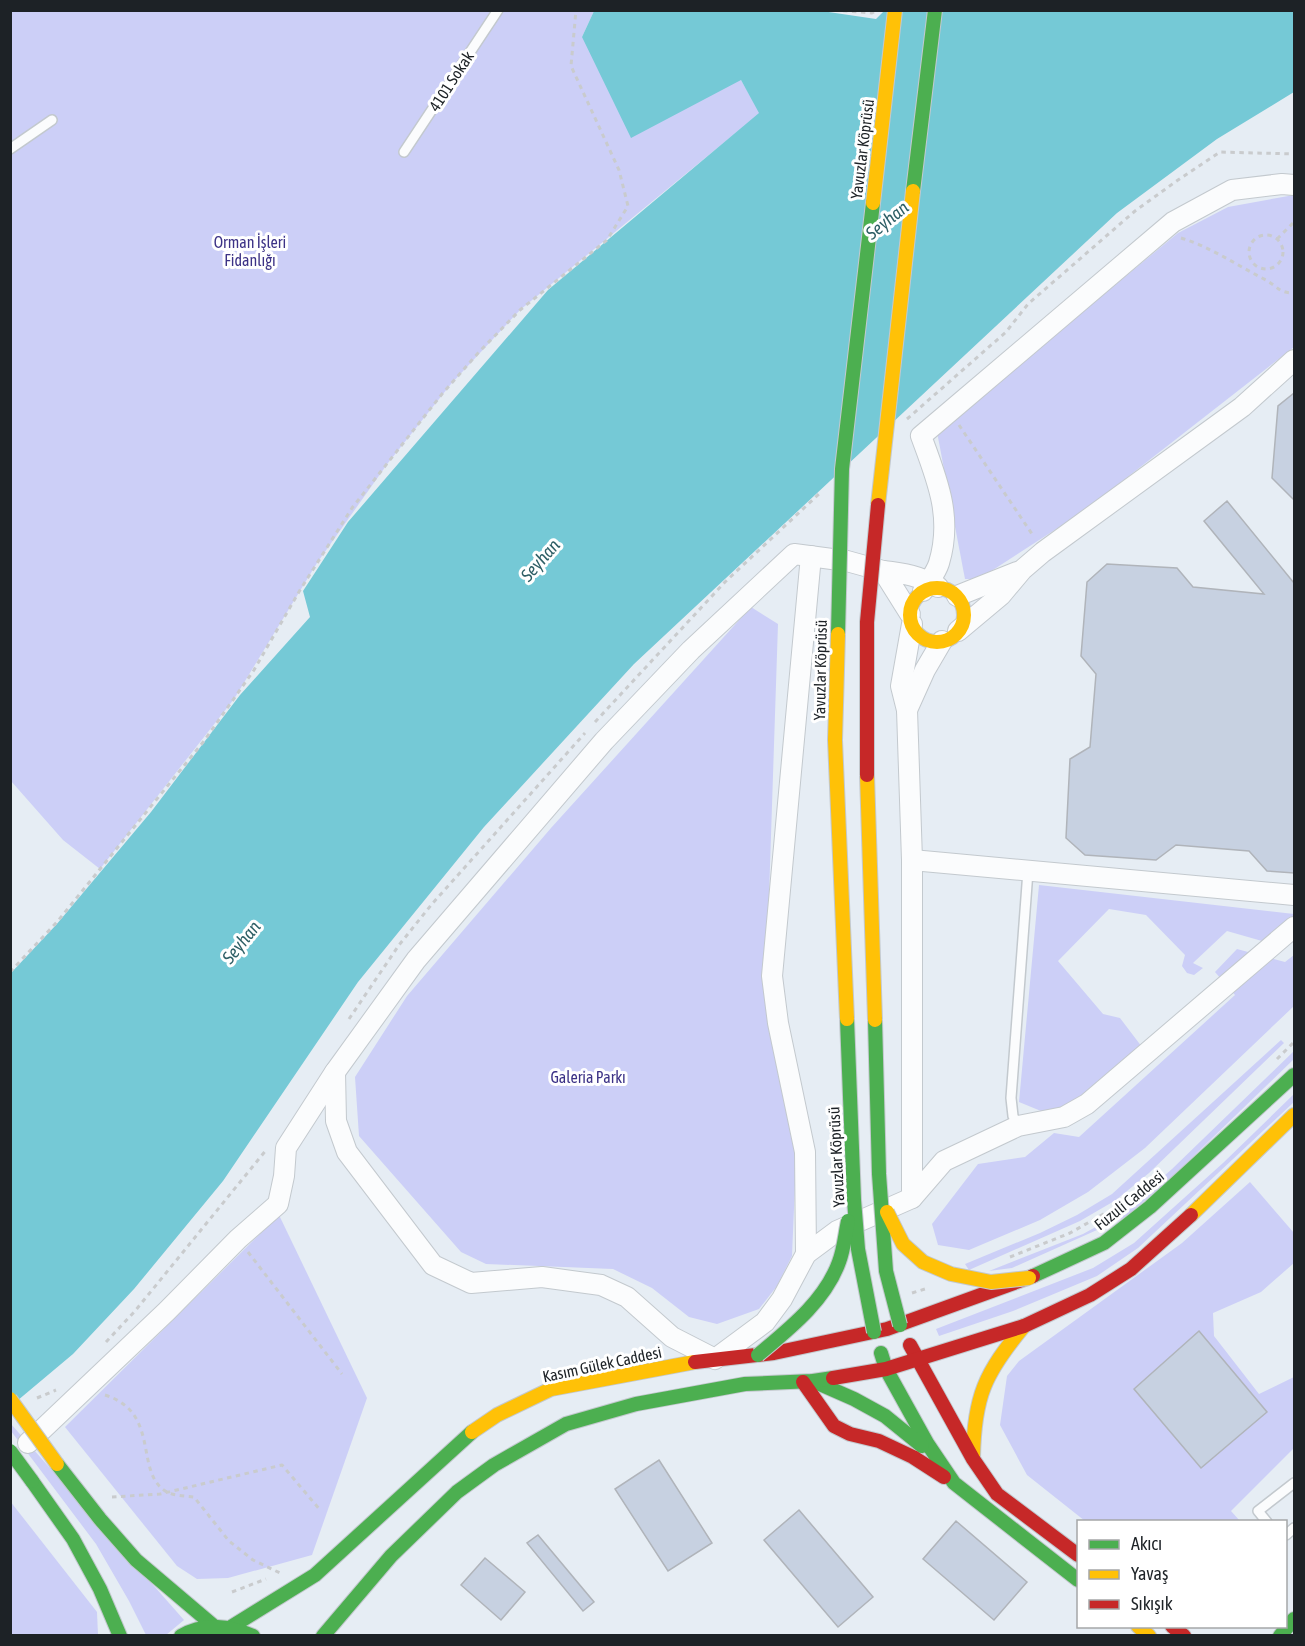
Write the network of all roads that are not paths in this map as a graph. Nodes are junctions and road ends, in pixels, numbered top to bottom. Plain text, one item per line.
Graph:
1 (498, 10) edge
2 (895, 10) edge
3 (935, 10) edge
4 (52, 120) dead end
5 (10, 148) edge
6 (404, 152) dead end
7 (1294, 185) edge
8 (1294, 360) edge
9 (811, 556) junction
10 (1022, 570) junction
11 (883, 571) junction
12 (937, 589) junction
13 (911, 619) junction
14 (950, 636) junction
15 (907, 710) junction
16 (912, 860) junction
17 (1028, 871) junction
18 (1294, 895) edge
19 (1294, 927) edge
20 (335, 1072) junction
21 (1294, 1075) edge
22 (1294, 1115) edge
23 (1018, 1126) junction
24 (881, 1198) junction
25 (912, 1198) junction
26 (854, 1200) junction
27 (806, 1254) junction
28 (1029, 1278) junction
29 (1024, 1326) junction
30 (887, 1329) junction
31 (758, 1355) junction
32 (716, 1359) junction
33 (916, 1360) junction
34 (892, 1367) junction
35 (808, 1381) junction
36 (10, 1399) edge
37 (10, 1451) edge
38 (937, 1458) junction
39 (973, 1459) junction
40 (10, 1460) edge
41 (954, 1483) junction
42 (1294, 1483) edge
43 (1266, 1520) edge
44 (1077, 1555) edge
45 (1077, 1579) edge
46 (1294, 1620) edge
47 (215, 1627) junction
48 (231, 1627) junction
49 (120, 1635) edge
50 (181, 1635) edge
51 (253, 1635) edge
52 (323, 1635) edge
53 (1289, 1635) edge

1 - 6 lane, 4101 Sokak
2 - 26 main road, Yavuzlar Köprüsü, bridge
3 - 24 main road, bridge
4 - 5 lane
7 - 12 street
8 - 10 street
9 - 11 street
9 - 20 street
9 - 27 street
10 - 12 street
10 - 14 street
11 - 12 street
11 - 13 street
12 - 13 main road
12 - 14 main road
13 - 14 main road
13 - 15 street
14 - 15 street
15 - 16 street
16 - 17 street
16 - 25 street
17 - 18 street
17 - 23 lane
19 - 23 street
20 - 32 street
20 - 40 street
21 - 28 main road, Fuzuli Caddesi
22 - 29 main road
23 - 25 street
24 - 28 main road, bridge
24 - 30 main road, bridge
25 - 27 street
26 - 30 main road, Yavuzlar Köprüsü, bridge
26 - 31 main road, bridge
27 - 32 street
28 - 30 main road, Fuzuli Caddesi
29 - 33 main road
29 - 39 main road
30 - 31 main road, Kasım Gülek Caddesi
30 - 33 main road
30 - 34 main road
31 - 32 main road, Kasım Gülek Caddesi
32 - 48 main road, Kasım Gülek Caddesi
33 - 34 main road
33 - 39 main road
34 - 35 main road
34 - 38 main road
35 - 38 main road
35 - 41 main road
35 - 52 main road
36 - 47 main road, bridge
37 - 49 main road, bridge
38 - 41 main road
39 - 44 main road
41 - 45 main road
42 - 43 lane
46 - 53 main road
47 - 48 main road
47 - 50 main road
48 - 51 main road

